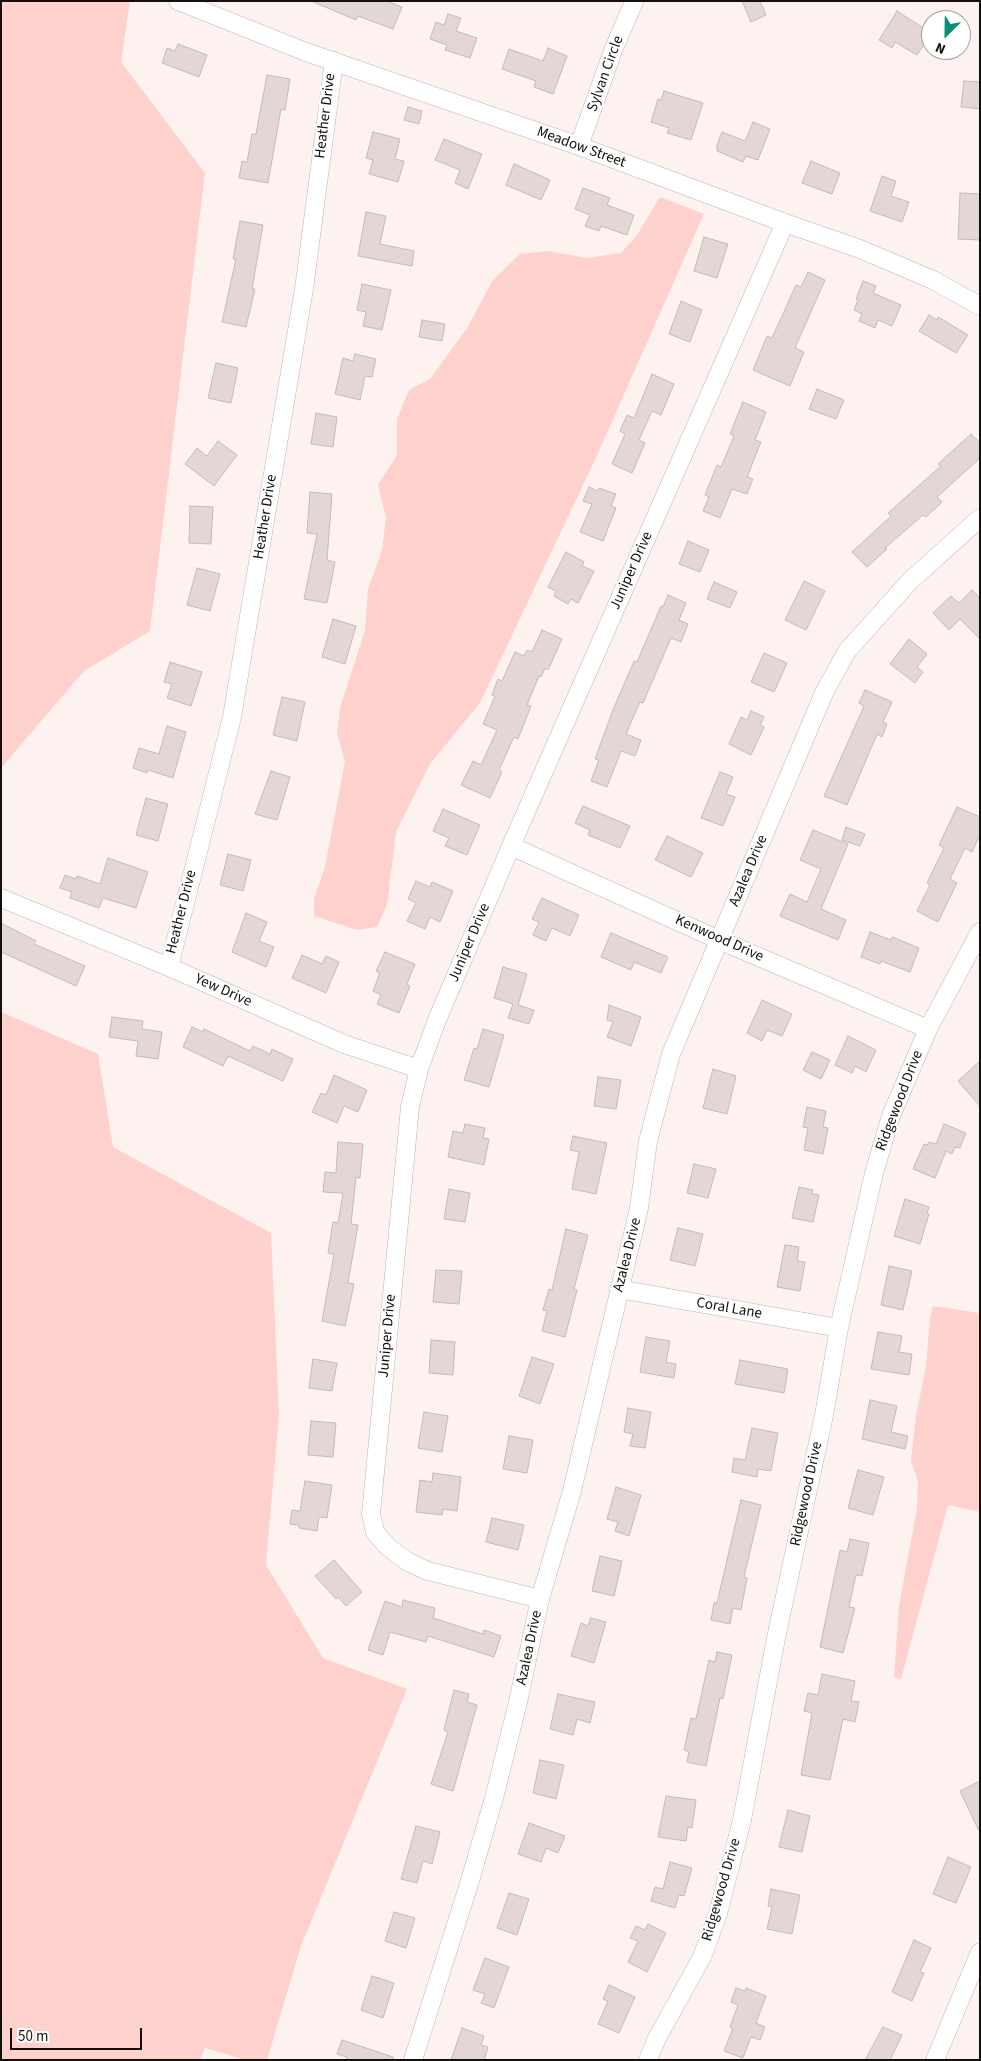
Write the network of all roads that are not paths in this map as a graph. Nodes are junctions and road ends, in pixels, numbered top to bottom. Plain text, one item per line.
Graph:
1 (178, 1) edge
2 (634, 2) edge
3 (201, 6) edge
4 (334, 61) junction
5 (579, 146) junction
6 (785, 223) junction
7 (980, 306) edge
8 (980, 518) edge
9 (511, 846) junction
10 (1, 898) edge
11 (980, 932) edge
12 (719, 940) junction
13 (169, 966) junction
14 (928, 1029) junction
15 (419, 1069) junction
16 (619, 1289) junction
17 (839, 1328) junction
18 (540, 1599) junction
19 (980, 1952) edge
20 (413, 2060) edge
21 (648, 2060) edge
22 (935, 2060) edge

1 - 3 street, Meadow Street
2 - 5 street, Sylvan Circle
3 - 4 street, Meadow Street
4 - 5 street, Meadow Street
4 - 13 street, Heather Drive
5 - 6 street, Meadow Street
6 - 7 street, Meadow Street
6 - 9 street, Juniper Drive
8 - 12 street, Azalea Drive
9 - 12 street, Kenwood Drive
9 - 15 street, Juniper Drive
10 - 13 street, Yew Drive
11 - 14 street, Ridgewood Drive
12 - 14 street, Kenwood Drive
12 - 16 street, Azalea Drive
13 - 15 street, Yew Drive
14 - 17 street, Ridgewood Drive
15 - 18 street, Juniper Drive
16 - 17 street, Coral Lane
16 - 18 street, Azalea Drive
17 - 21 street, Ridgewood Drive
18 - 20 street, Azalea Drive
19 - 22 street

